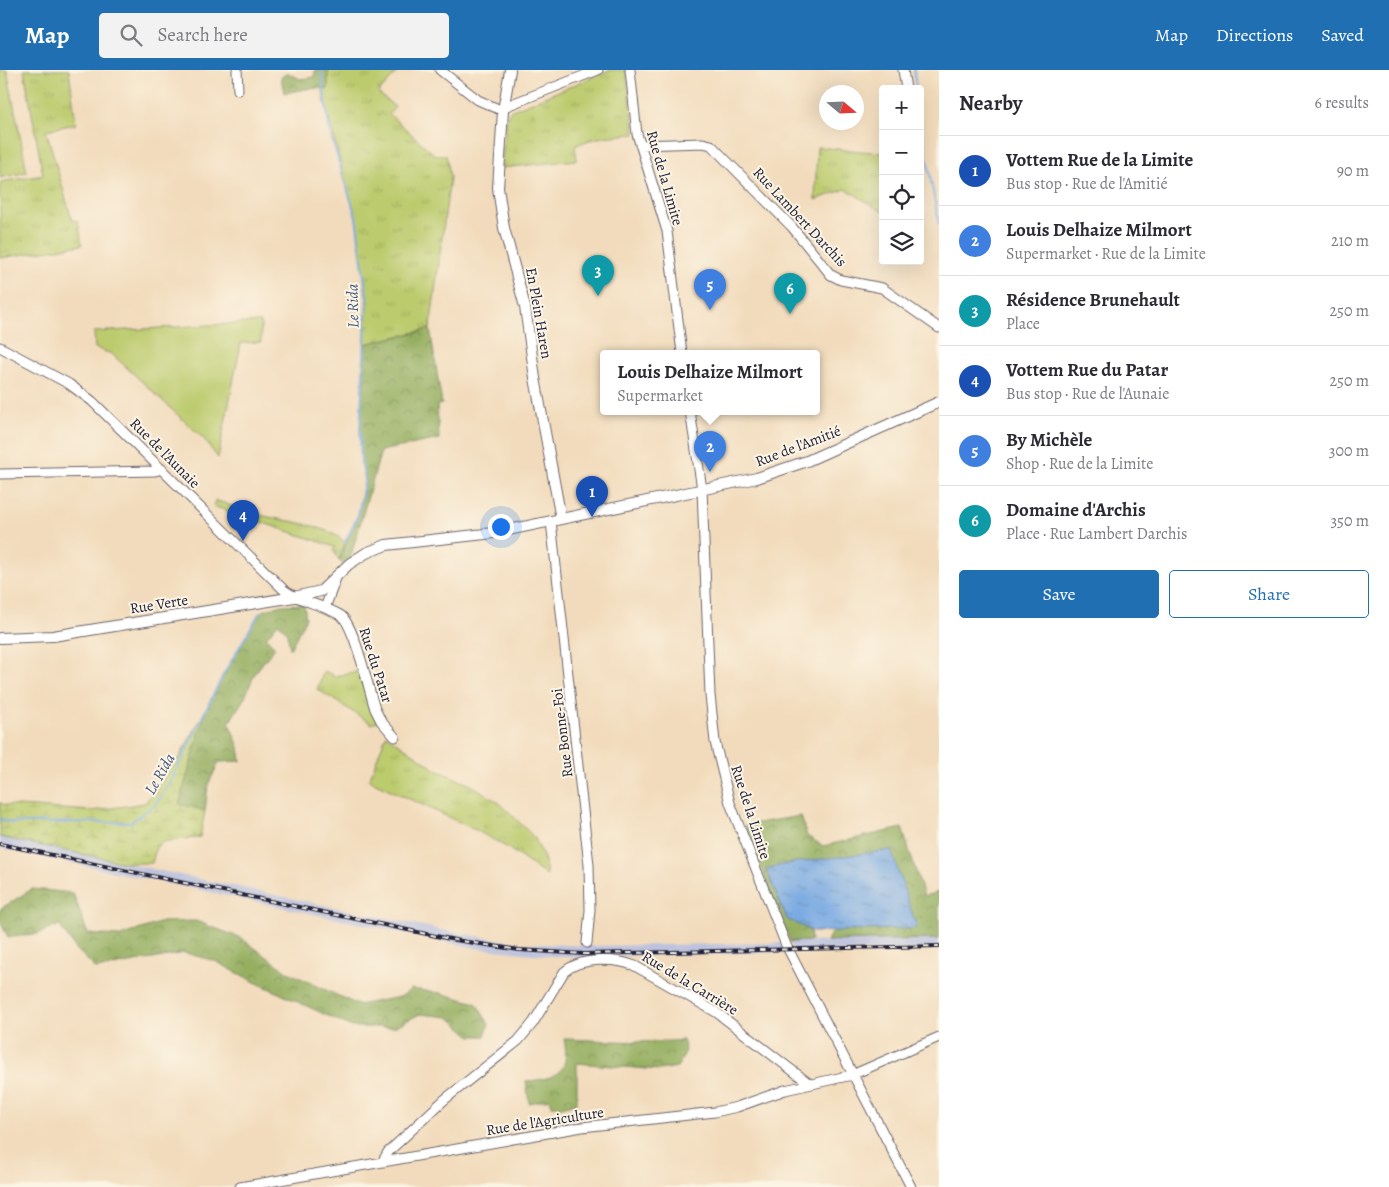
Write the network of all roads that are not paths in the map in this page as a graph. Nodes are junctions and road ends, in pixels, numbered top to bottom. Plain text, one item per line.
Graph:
1 (237, 70) edge
2 (440, 70) edge
3 (510, 70) edge
4 (598, 70) edge
5 (630, 70) edge
6 (903, 70) edge
7 (905, 85) edge
8 (238, 90) dead end
9 (504, 109) junction
10 (640, 145) junction
11 (939, 328) edge
12 (1, 347) edge
13 (682, 350) edge
14 (939, 402) edge
15 (691, 415) edge
16 (162, 469) junction
17 (0, 474) edge
18 (702, 490) junction
19 (556, 520) junction
20 (336, 578) junction
21 (322, 591) joint
22 (294, 597) junction
23 (326, 608) junction
24 (0, 638) edge
25 (395, 737) dead end
26 (587, 943) dead end
27 (939, 1037) edge
28 (852, 1075) junction
29 (810, 1084) junction
30 (383, 1161) junction
31 (240, 1187) edge
32 (911, 1187) edge

1 - 8 street
2 - 9 street
3 - 9 street, En Plein Haren
4 - 9 street
5 - 10 street, Rue de la Limite
6 - 7 street
9 - 19 street, En Plein Haren
10 - 11 street, Rue Lambert Darchis
10 - 13 street, Rue de la Limite
12 - 16 street, Rue de l'Aunaie
14 - 18 street, Rue de l'Amitié
15 - 18 street, Rue de la Limite
16 - 17 street
16 - 22 street, Rue de l'Aunaie
18 - 19 street, Rue de l'Amitié
18 - 28 street, Rue de la Limite
19 - 20 street, Rue de l'Amitié
19 - 26 street, Rue Bonne-Foi
20 - 21 street, Rue de l'Amitié
20 - 23 street
21 - 22 street, Rue Verte
22 - 23 street, Rue du Patar
22 - 24 street, Rue Verte
23 - 25 street, Rue du Patar
27 - 28 street, Rue de l'Agriculture
28 - 29 street, Rue de l'Agriculture
28 - 32 street, Rue de la Limite
29 - 30 street, Rue de l'Agriculture
29 - 30 street, Rue de la Carrière
30 - 31 street, Rue de l'Agriculture

